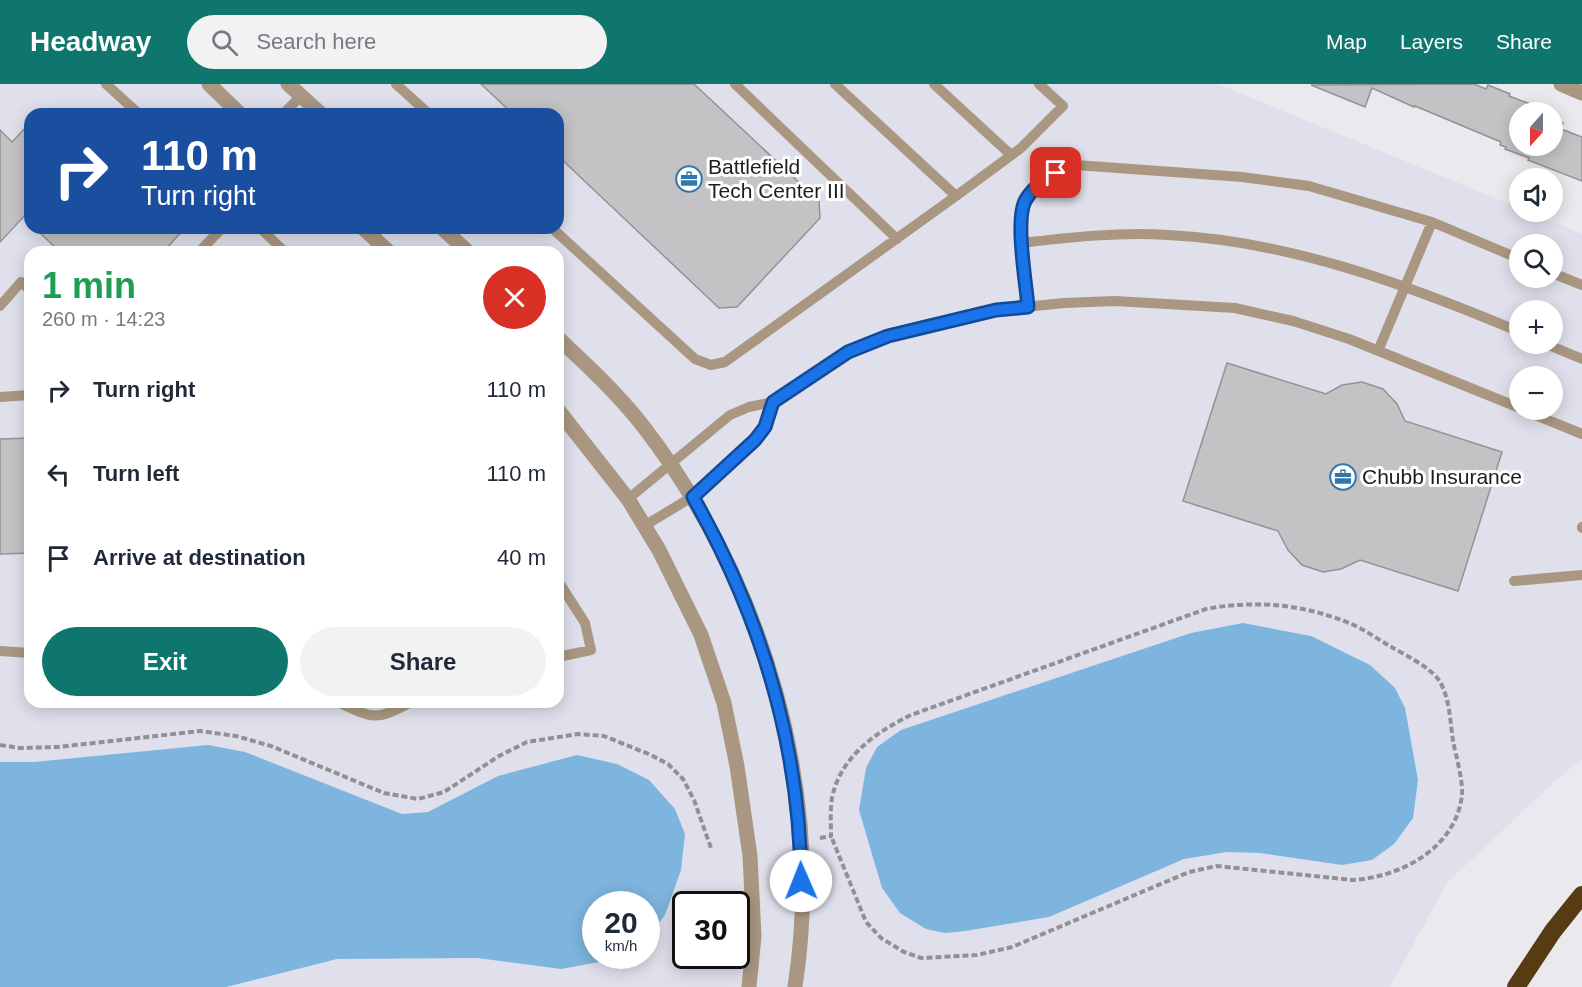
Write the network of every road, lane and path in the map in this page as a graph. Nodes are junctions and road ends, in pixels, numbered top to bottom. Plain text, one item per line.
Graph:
1 (106, 84) edge
2 (208, 84) edge
3 (288, 84) edge
4 (396, 84) edge
5 (735, 84) edge
6 (835, 84) edge
7 (933, 84) edge
8 (1039, 84) edge
9 (1563, 84) edge
10 (1582, 93) edge
11 (301, 96) junction
12 (132, 108) edge
13 (234, 108) edge
14 (290, 108) edge
15 (314, 108) edge
16 (422, 108) edge
17 (1011, 155) junction
18 (956, 196) junction
19 (1432, 222) junction
20 (216, 234) edge
21 (266, 234) edge
22 (369, 234) edge
23 (448, 234) edge
24 (559, 234) edge
25 (897, 239) junction
26 (1022, 243) junction
27 (205, 246) edge
28 (279, 246) edge
29 (382, 246) edge
30 (462, 246) edge
31 (1509, 254) edge
32 (1563, 277) edge
33 (24, 285) edge
34 (1582, 285) edge
35 (1404, 287) junction
36 (0, 306) edge
37 (1028, 307) junction
38 (1509, 328) edge
39 (564, 344) edge
40 (1378, 351) junction
41 (1563, 351) edge
42 (1582, 359) edge
43 (24, 395) edge
44 (0, 397) edge
45 (773, 402) junction
46 (1509, 404) edge
47 (564, 420) edge
48 (1548, 420) edge
49 (1582, 434) edge
50 (671, 465) junction
51 (693, 497) junction
52 (628, 499) junction
53 (645, 526) junction
54 (1582, 574) edge
55 (1514, 581) dead end
56 (564, 590) edge
57 (0, 651) edge
58 (24, 653) edge
59 (564, 656) edge
60 (351, 708) edge
61 (400, 708) edge
62 (0, 745) edge
63 (831, 836) junction
64 (801, 840) junction
65 (711, 848) dead end
66 (1582, 895) edge
67 (749, 987) edge
68 (795, 987) edge
69 (1516, 987) edge

1 - 12 lane
2 - 13 street
3 - 11 street
4 - 16 lane
5 - 25 lane
6 - 18 lane
7 - 17 lane
8 - 17 lane
9 - 10 street
11 - 14 lane
11 - 15 street
17 - 18 lane
18 - 25 lane
19 - 26 lane
19 - 31 lane
19 - 35 lane
20 - 27 lane
21 - 28 lane
22 - 29 street
23 - 30 street
24 - 25 lane
26 - 35 lane
26 - 37 lane
32 - 34 lane
33 - 36 lane
35 - 38 lane
35 - 40 lane
37 - 40 lane
37 - 45 lane
39 - 50 street
40 - 46 lane
41 - 42 lane
43 - 44 lane
45 - 50 lane
45 - 51 lane
47 - 52 street
48 - 49 lane
50 - 51 street
50 - 52 lane
51 - 53 lane
51 - 64 street
52 - 53 street
53 - 67 street
54 - 55 lane
56 - 59 lane
57 - 58 lane
60 - 61 lane
62 - 65 path
63 - 63 path
63 - 64 path
64 - 68 street
66 - 69 highway

